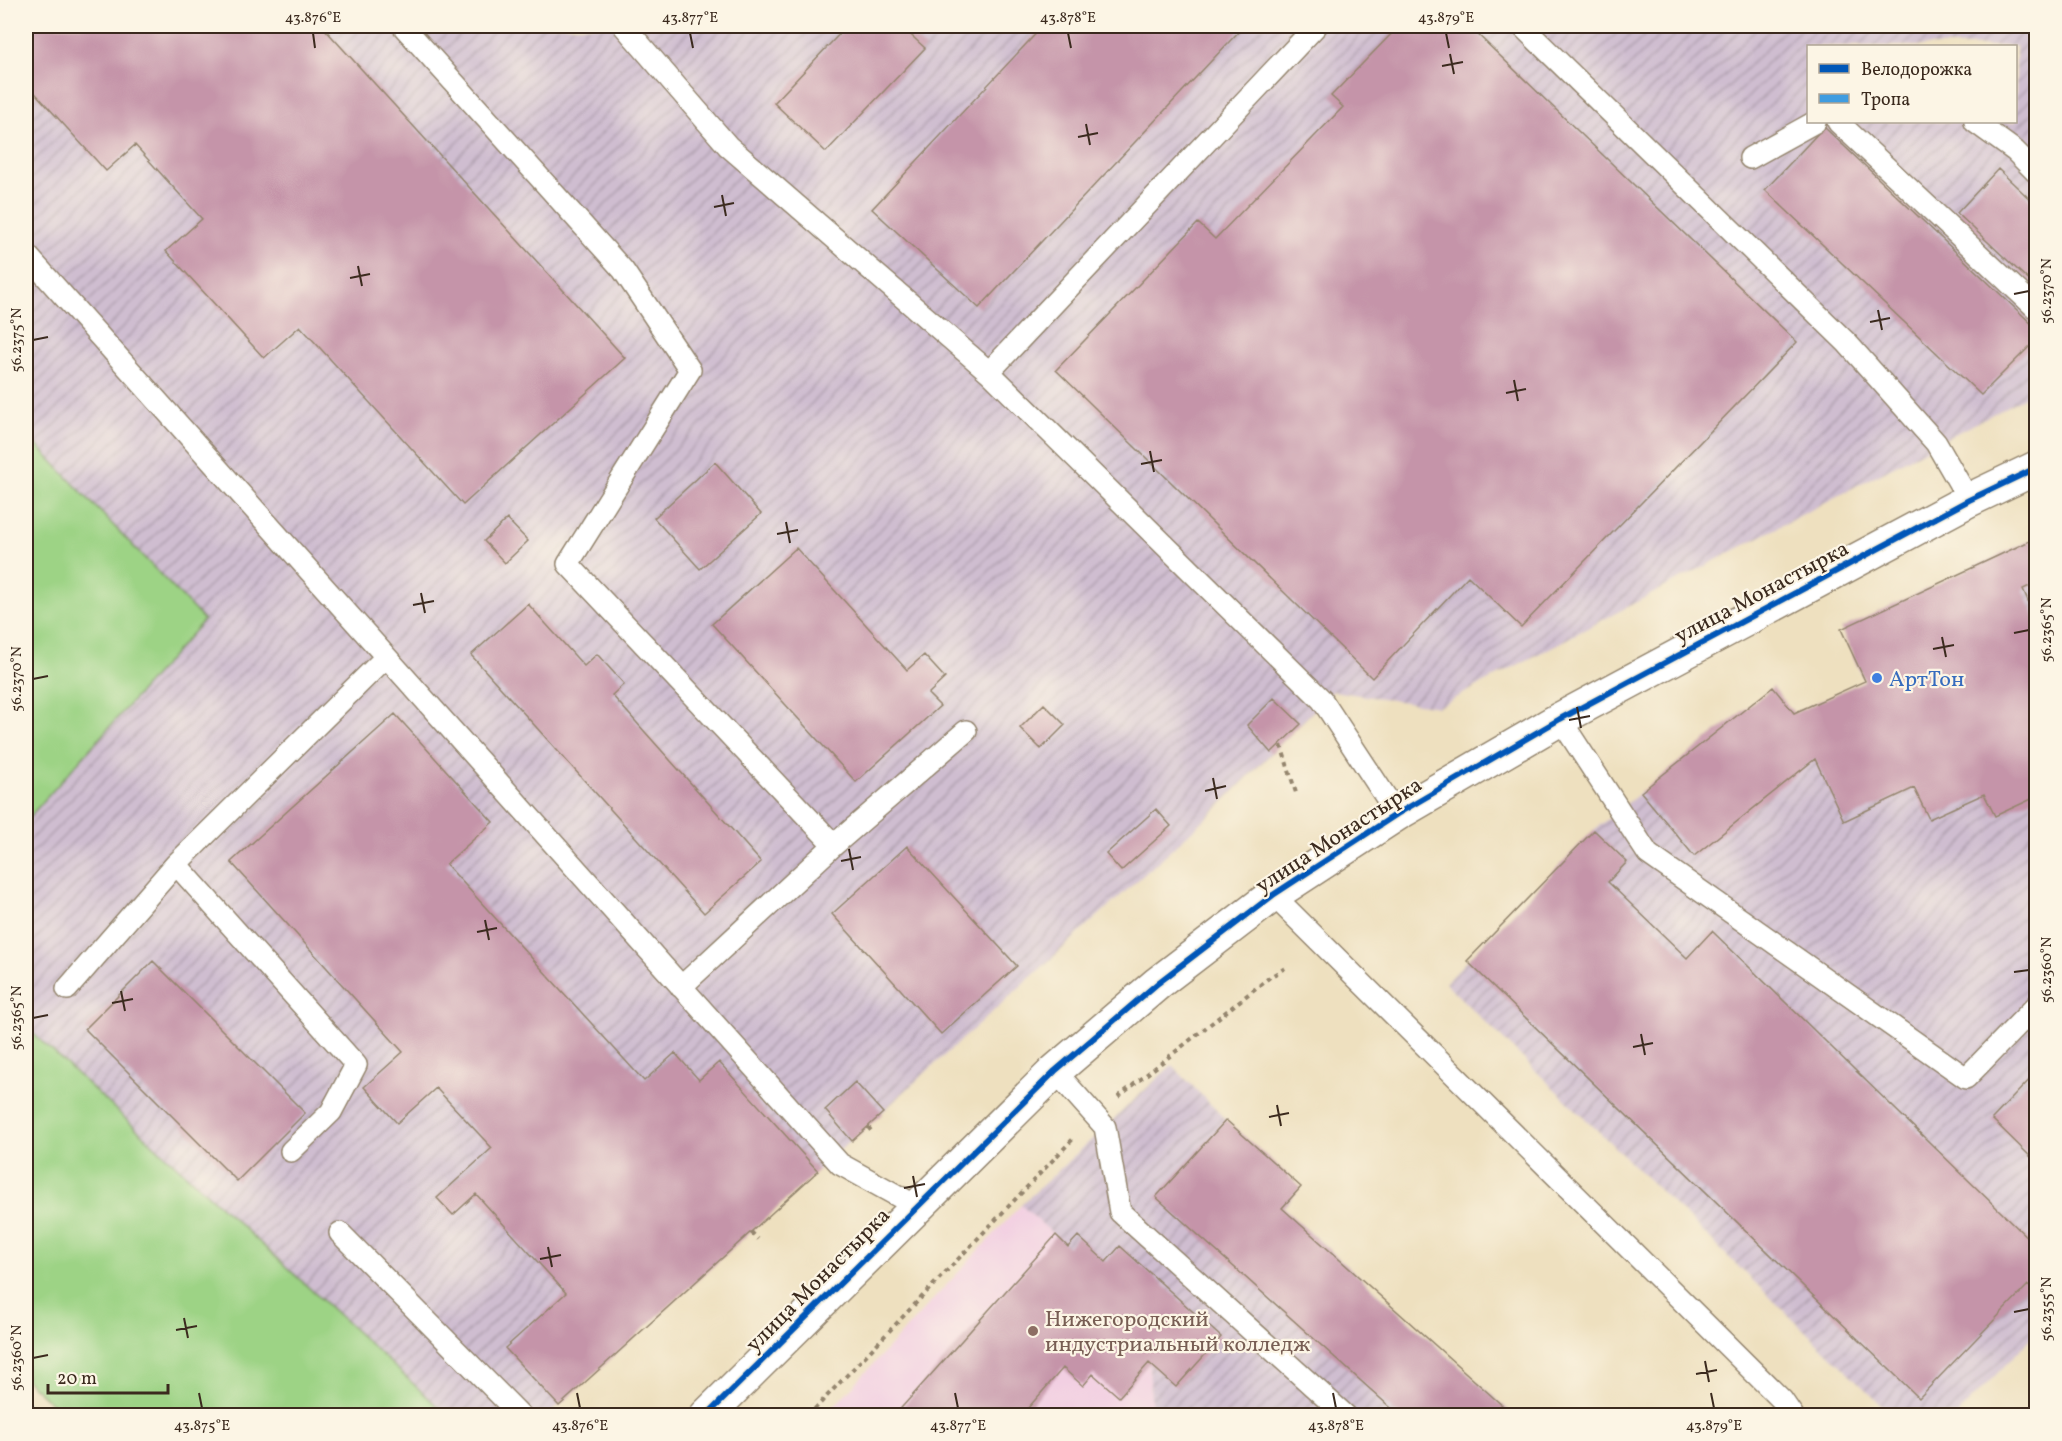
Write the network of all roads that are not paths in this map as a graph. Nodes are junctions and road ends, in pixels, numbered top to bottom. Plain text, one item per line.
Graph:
1 (403, 26) edge
2 (624, 26) edge
3 (1316, 26) edge
4 (1522, 26) edge
5 (1813, 123) edge
6 (1839, 123) edge
7 (1976, 123) edge
8 (1750, 158) dead end
9 (2037, 172) edge
10 (26, 254) edge
11 (2037, 308) edge
12 (989, 372) junction
13 (2037, 468) edge
14 (1969, 500) junction
15 (386, 657) junction
16 (1560, 719) junction
17 (966, 731) dead end
18 (1397, 814) junction
19 (834, 845) junction
20 (176, 864) junction
21 (1273, 895) junction
22 (681, 987) junction
23 (67, 989) dead end
24 (2037, 1006) edge
25 (1055, 1071) junction
26 (291, 1151) dead end
27 (916, 1206) junction
28 (340, 1233) dead end
29 (520, 1416) edge
30 (706, 1416) edge
31 (1346, 1416) edge
32 (1793, 1416) edge

1 - 19 lane
2 - 12 lane
3 - 12 lane
4 - 14 lane
5 - 8 lane
6 - 11 lane
7 - 9 lane
10 - 15 lane
12 - 18 lane
13 - 14 street, улица Монастырка
14 - 16 street, улица Монастырка
15 - 20 lane
15 - 22 lane
16 - 18 street, улица Монастырка
16 - 24 lane
17 - 19 lane
18 - 21 street, улица Монастырка
19 - 22 lane
20 - 23 lane
20 - 26 lane
21 - 25 street, улица Монастырка
21 - 32 lane
22 - 27 lane
25 - 27 street, улица Монастырка
25 - 31 lane
27 - 30 street, улица Монастырка
28 - 29 lane

